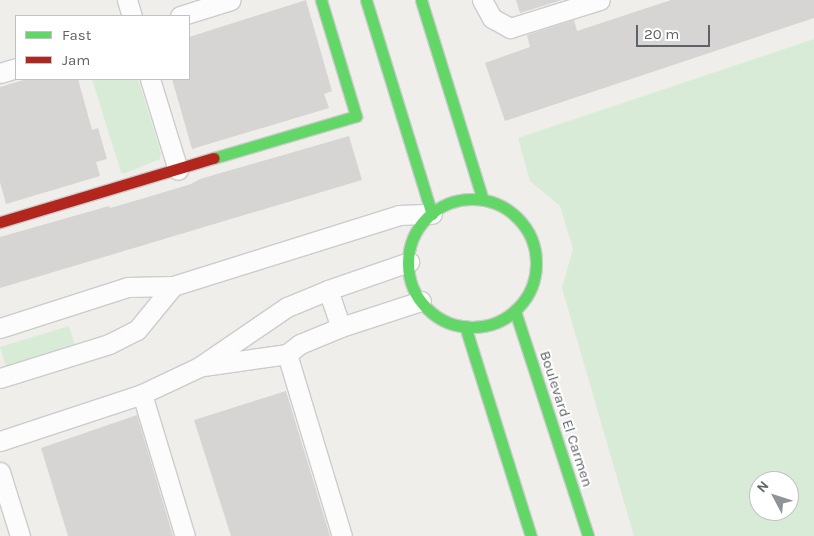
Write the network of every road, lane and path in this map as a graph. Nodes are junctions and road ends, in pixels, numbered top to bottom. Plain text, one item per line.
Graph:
1 (128, 0) edge
2 (232, 0) edge
3 (320, 0) edge
4 (366, 0) edge
5 (421, 0) edge
6 (482, 0) edge
7 (600, 0) edge
8 (132, 15) edge
9 (183, 15) edge
10 (15, 68) edge
11 (0, 73) edge
12 (150, 80) edge
13 (178, 170) junction
14 (483, 200) junction
15 (432, 214) junction
16 (0, 222) edge
17 (409, 262) junction
18 (173, 286) junction
19 (328, 290) junction
20 (421, 301) junction
21 (516, 311) junction
22 (465, 326) junction
23 (341, 327) junction
24 (0, 328) edge
25 (287, 354) junction
26 (199, 367) junction
27 (0, 378) edge
28 (142, 394) junction
29 (0, 441) edge
30 (0, 472) edge
31 (20, 536) edge
32 (185, 536) edge
33 (342, 536) edge
34 (530, 536) edge
35 (588, 536) edge

1 - 8 street
2 - 9 street
3 - 13 main road
4 - 15 main road
5 - 14 main road
6 - 7 street
10 - 11 street
12 - 13 street
13 - 16 main road
14 - 15 main road
14 - 21 main road
15 - 17 main road
15 - 18 street
17 - 19 street
17 - 20 main road
18 - 24 street
18 - 27 street
19 - 23 street
19 - 26 street
20 - 22 main road
20 - 23 street
21 - 22 main road
21 - 35 main road, Boulevard El Carmen
22 - 34 main road
23 - 25 street
25 - 26 street
25 - 33 street
26 - 28 street
28 - 29 street
28 - 32 street
30 - 31 street

